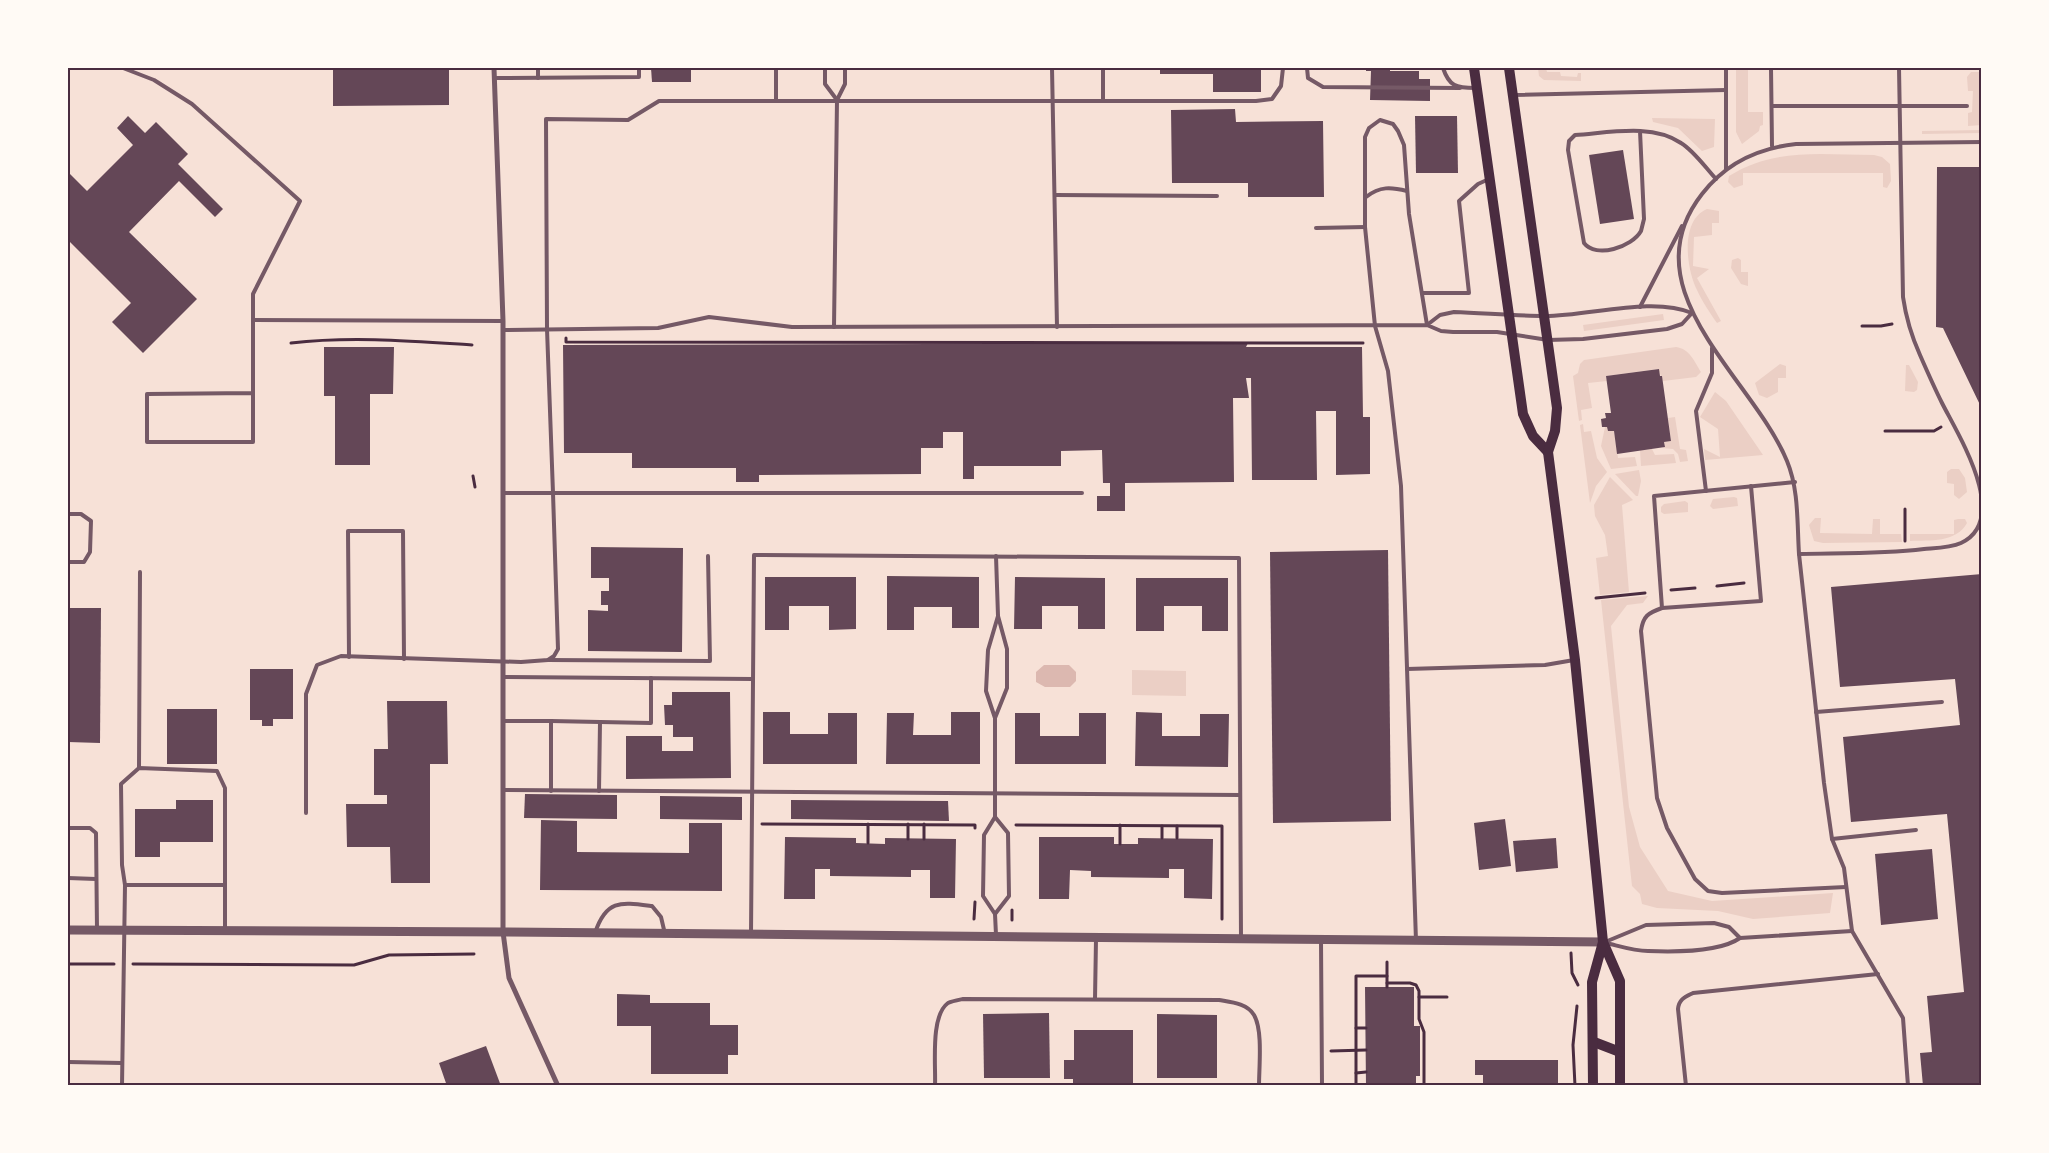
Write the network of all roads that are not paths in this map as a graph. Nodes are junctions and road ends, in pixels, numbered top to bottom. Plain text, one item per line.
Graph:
1 (124, 68) edge
2 (494, 68) edge
3 (538, 68) edge
4 (639, 68) edge
5 (776, 68) edge
6 (825, 68) edge
7 (844, 68) edge
8 (1052, 68) edge
9 (1103, 68) edge
10 (1283, 68) edge
11 (1307, 68) edge
12 (1443, 68) edge
13 (1474, 68) edge
14 (1509, 68) edge
15 (1726, 68) edge
16 (1771, 68) edge
17 (1898, 68) edge
18 (494, 78) junction
19 (538, 78) junction
20 (1460, 88) junction
21 (1478, 88) junction
22 (1726, 90) junction
23 (1513, 95) junction
24 (837, 100) junction
25 (776, 101) junction
26 (1053, 101) junction
27 (1103, 101) junction
28 (1772, 106) junction
29 (1968, 106) dead end
30 (1898, 107) junction
31 (1640, 131) junction
32 (1982, 142) edge
33 (1900, 143) junction
34 (1772, 146) junction
35 (1726, 169) junction
36 (1491, 178) junction
37 (1716, 179) junction
38 (1408, 191) junction
39 (1055, 195) junction
40 (1217, 196) dead end
41 (1366, 197) junction
42 (1686, 219) junction
43 (1365, 227) junction
44 (1316, 228) dead end
45 (1422, 293) junction
46 (1640, 307) junction
47 (1692, 313) junction
48 (1509, 314) junction
49 (1544, 316) junction
50 (253, 320) junction
51 (503, 321) junction
52 (1427, 325) junction
53 (1375, 326) junction
54 (834, 327) junction
55 (1057, 327) junction
56 (547, 329) junction
57 (503, 330) junction
58 (1512, 335) junction
59 (1548, 340) junction
60 (1712, 348) junction
61 (254, 393) junction
62 (1548, 452) junction
63 (1795, 482) junction
64 (1751, 486) junction
65 (1706, 491) junction
66 (503, 493) junction
67 (553, 493) junction
68 (1082, 493) dead end
69 (68, 514) edge
70 (1799, 554) junction
71 (708, 556) dead end
72 (996, 556) junction
73 (68, 562) edge
74 (140, 572) dead end
75 (1662, 608) junction
76 (998, 616) junction
77 (349, 657) junction
78 (404, 659) junction
79 (548, 660) junction
80 (1575, 660) junction
81 (503, 662) junction
82 (1407, 669) junction
83 (503, 677) junction
84 (651, 678) junction
85 (753, 679) junction
86 (1942, 702) dead end
87 (1816, 712) junction
88 (995, 718) junction
89 (503, 721) junction
90 (551, 721) junction
91 (600, 722) junction
92 (139, 768) junction
93 (503, 790) junction
94 (551, 791) junction
95 (599, 791) junction
96 (752, 792) junction
97 (995, 793) junction
98 (1240, 794) junction
99 (306, 813) dead end
100 (995, 817) junction
101 (68, 828) edge
102 (1916, 830) dead end
103 (1832, 839) junction
104 (68, 878) edge
105 (96, 878) junction
106 (125, 885) junction
107 (225, 885) junction
108 (1846, 887) junction
109 (995, 914) junction
110 (68, 930) edge
111 (97, 930) junction
112 (125, 930) junction
113 (1852, 930) junction
114 (225, 931) junction
115 (503, 932) junction
116 (596, 933) junction
117 (665, 934) junction
118 (751, 935) junction
119 (997, 937) junction
120 (1740, 938) junction
121 (1096, 939) junction
122 (1241, 940) junction
123 (1321, 941) junction
124 (1416, 942) junction
125 (1603, 942) junction
126 (1878, 974) junction
127 (1094, 999) junction
128 (1594, 1042) junction
129 (1620, 1052) junction
130 (68, 1062) edge
131 (122, 1063) junction
132 (122, 1086) edge
133 (558, 1086) edge
134 (935, 1086) edge
135 (1258, 1086) edge
136 (1322, 1086) edge
137 (1593, 1086) edge
138 (1620, 1086) edge
139 (1686, 1086) edge
140 (1908, 1086) edge

1 - 50 lane
2 - 18 street
3 - 19 lane
4 - 19 lane
5 - 25 lane
6 - 24 lane
7 - 24 lane
8 - 26 lane
9 - 27 lane
10 - 27 lane
11 - 20 lane
12 - 20 lane
13 - 21 main road
14 - 23 main road
15 - 22 lane
16 - 28 lane
17 - 30 lane
18 - 19 lane
18 - 51 street
20 - 21 lane
21 - 36 main road
22 - 23 lane
22 - 35 lane
23 - 49 main road
24 - 25 lane
24 - 26 lane
24 - 54 lane
25 - 56 lane
26 - 27 lane
26 - 39 lane
28 - 30 lane
28 - 34 lane
29 - 30 lane
30 - 33 lane
31 - 31 lane
31 - 37 lane
32 - 33 lane
33 - 34 lane
33 - 70 lane
34 - 35 lane
35 - 37 lane
36 - 45 lane
36 - 48 main road
37 - 42 lane
38 - 41 lane
38 - 41 lane
38 - 45 lane
39 - 40 lane
39 - 55 lane
41 - 43 lane
42 - 46 lane
42 - 47 lane
43 - 44 lane
43 - 53 lane
45 - 52 lane
46 - 47 lane
46 - 49 lane
47 - 59 lane
47 - 60 lane
48 - 49 lane
48 - 52 lane
48 - 58 main road
49 - 59 main road
50 - 51 lane
50 - 61 lane
51 - 57 street
52 - 53 lane
52 - 58 lane
53 - 55 lane
53 - 82 lane
54 - 55 lane
54 - 56 lane
56 - 57 lane
56 - 67 lane
57 - 66 street
58 - 59 lane
58 - 62 main road
59 - 62 main road
60 - 63 lane
60 - 65 lane
61 - 61 lane
62 - 80 main road
63 - 64 lane
63 - 70 lane
64 - 65 lane
64 - 75 lane
65 - 75 lane
66 - 67 lane
66 - 81 street
67 - 68 lane
67 - 79 lane
69 - 73 lane
70 - 87 lane
71 - 79 lane
72 - 76 lane
72 - 85 lane
72 - 98 lane
74 - 92 lane
75 - 108 lane
76 - 88 lane
76 - 88 lane
77 - 78 lane
77 - 78 lane
77 - 99 lane
78 - 81 lane
79 - 81 lane
80 - 82 lane
80 - 125 main road
81 - 83 street
82 - 124 lane
83 - 84 lane
83 - 89 street
84 - 85 lane
84 - 91 lane
85 - 96 lane
86 - 87 lane
87 - 103 lane
88 - 97 lane
89 - 90 lane
89 - 93 street
90 - 91 lane
90 - 94 lane
91 - 95 lane
92 - 106 lane
92 - 107 lane
93 - 94 lane
93 - 115 street
94 - 95 lane
95 - 96 lane
96 - 97 lane
96 - 118 lane
97 - 98 lane
97 - 100 lane
98 - 122 lane
100 - 109 lane
100 - 109 lane
101 - 105 lane
102 - 103 lane
103 - 108 lane
104 - 105 lane
105 - 111 lane
106 - 107 lane
106 - 112 lane
107 - 114 lane
108 - 113 lane
109 - 119 lane
110 - 111 street
111 - 112 street
112 - 114 street
112 - 131 lane
113 - 120 lane
113 - 126 lane
114 - 115 street
115 - 116 street
115 - 133 street
116 - 117 street
116 - 117 lane
117 - 118 street
118 - 119 street
119 - 121 street
120 - 125 lane
120 - 125 lane
121 - 122 street
121 - 127 lane
122 - 123 street
123 - 124 street
123 - 136 lane
124 - 125 street
125 - 128 main road
125 - 129 main road
126 - 139 lane
126 - 140 lane
127 - 134 lane
127 - 135 lane
128 - 129 main road
128 - 137 main road
129 - 138 main road
130 - 131 lane
131 - 132 lane

